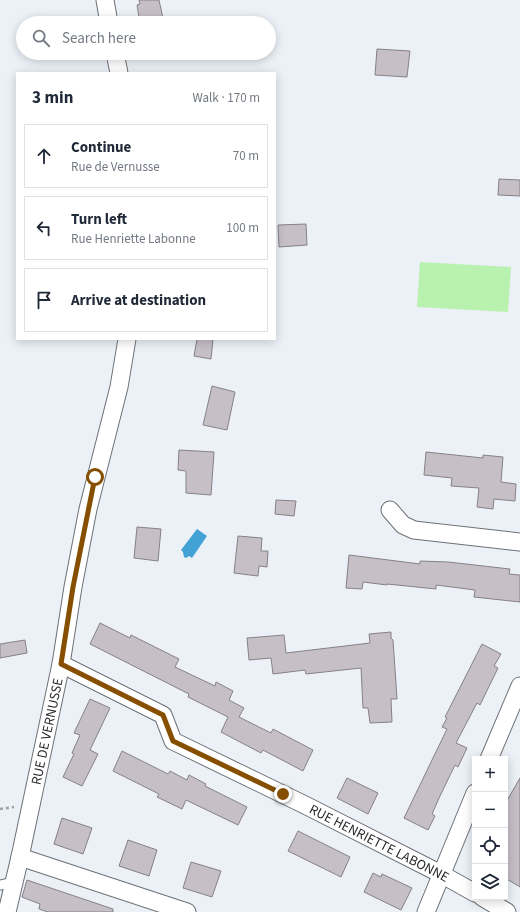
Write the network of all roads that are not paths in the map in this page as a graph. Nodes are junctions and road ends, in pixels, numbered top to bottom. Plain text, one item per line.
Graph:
1 (105, 0) edge
2 (108, 16) edge
3 (116, 60) edge
4 (119, 72) edge
5 (127, 340) edge
6 (390, 510) dead end
7 (520, 542) edge
8 (61, 664) junction
9 (519, 694) edge
10 (490, 756) edge
11 (472, 800) edge
12 (20, 857) junction
13 (441, 874) junction
14 (7, 883) edge
15 (472, 891) edge
16 (487, 900) edge
17 (7, 912) edge
18 (187, 912) edge
19 (426, 912) edge
20 (507, 912) edge

1 - 2 street
3 - 4 street
5 - 8 street, RUE DE VERNUSSE
6 - 7 street
8 - 12 street, RUE DE VERNUSSE
8 - 13 street, RUE HENRIETTE LABONNE
9 - 10 street
11 - 13 street
12 - 14 street, RUE DE VERNUSSE
12 - 18 street
13 - 15 street, RUE HENRIETTE LABONNE
13 - 19 street
14 - 17 street, RUE DE VERNUSSE
16 - 20 street

